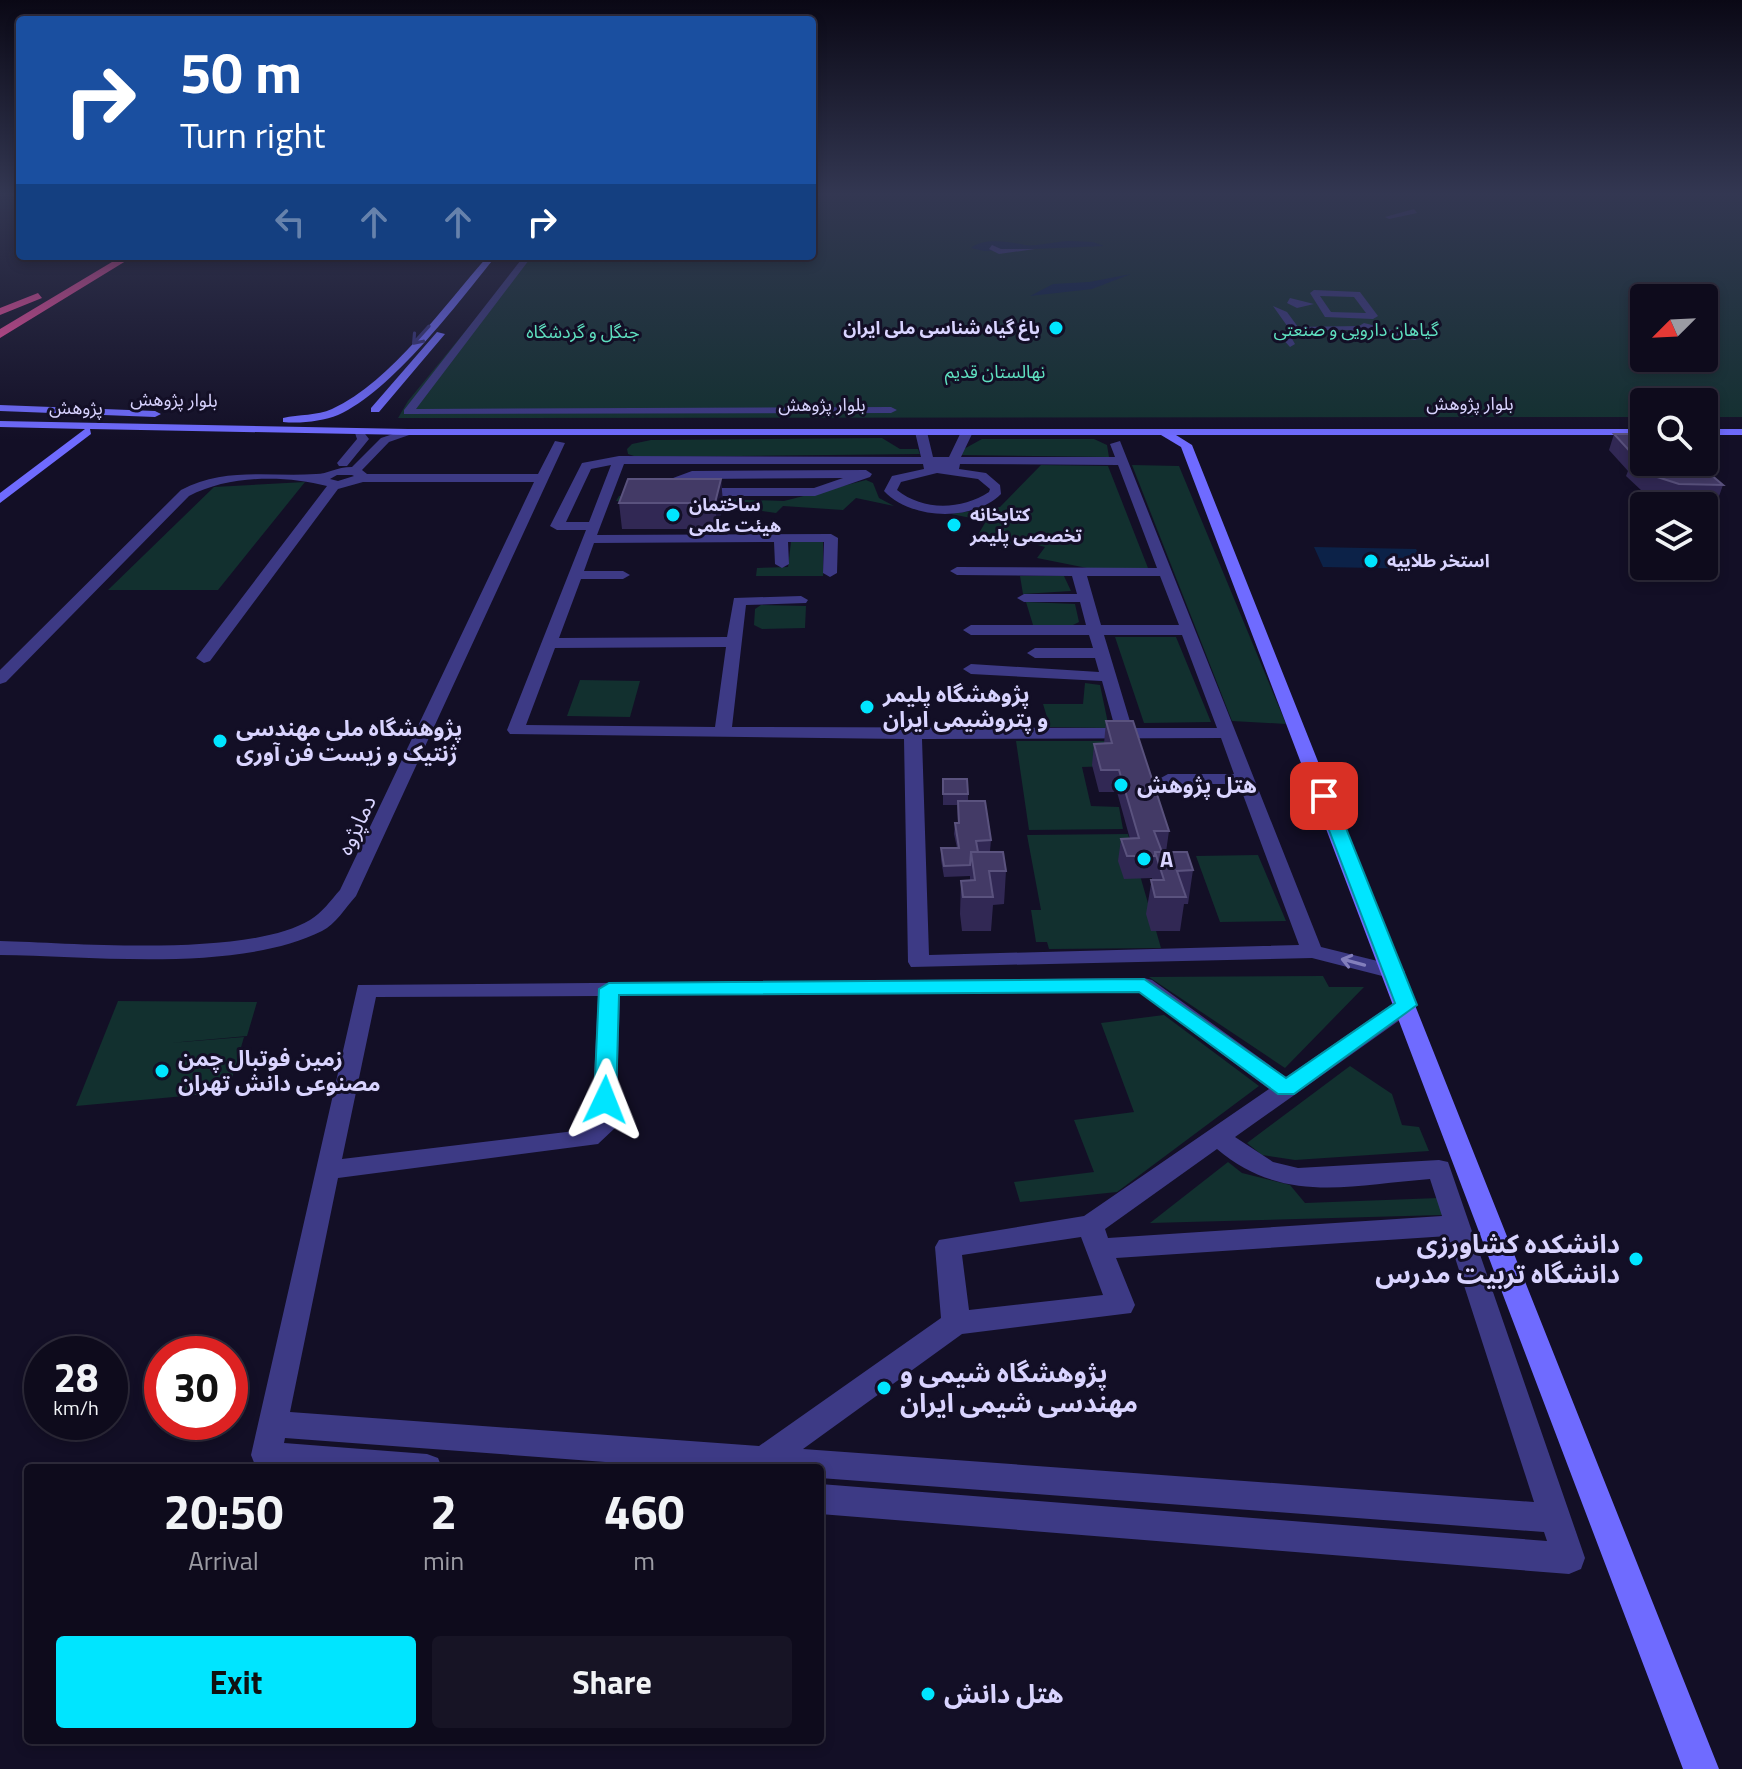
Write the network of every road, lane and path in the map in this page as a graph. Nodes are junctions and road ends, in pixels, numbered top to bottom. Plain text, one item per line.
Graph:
1 (75, 276) edge
2 (91, 276) edge
3 (474, 276) edge
4 (490, 276) edge
5 (513, 276) edge
6 (45, 299) junction
7 (0, 312) edge
8 (0, 318) edge
9 (1376, 329) junction
10 (1295, 330) junction
11 (0, 336) edge
12 (1415, 337) dead end
13 (1290, 344) dead end
14 (0, 408) edge
15 (342, 409) junction
16 (375, 410) junction
17 (891, 410) dead end
18 (0, 416) edge
19 (194, 418) junction
20 (284, 420) junction
21 (395, 422) junction
22 (1630, 422) edge
23 (1718, 422) edge
24 (1742, 422) edge
25 (0, 424) edge
26 (152, 427) joint
27 (201, 429) junction
28 (0, 431) edge
29 (87, 432) junction
30 (358, 432) junction
31 (408, 432) junction
32 (921, 432) junction
33 (967, 432) junction
34 (1151, 432) junction
35 (1232, 432) junction
36 (1630, 432) edge
37 (1718, 432) edge
38 (1742, 432) edge
39 (559, 443) dead end
40 (1186, 445) junction
41 (619, 460) junction
42 (901, 460) junction
43 (1032, 460) junction
44 (929, 465) junction
45 (954, 465) junction
46 (358, 474) junction
47 (866, 474) junction
48 (335, 478) junction
49 (542, 478) junction
50 (896, 479) junction
51 (996, 488) junction
52 (0, 499) edge
53 (591, 533) junction
54 (781, 538) junction
55 (782, 564) dead end
56 (957, 571) dead end
57 (1078, 571) junction
58 (1164, 572) junction
59 (830, 573) dead end
60 (573, 575) junction
61 (623, 575) dead end
62 (1024, 598) dead end
63 (1086, 598) junction
64 (801, 600) dead end
65 (971, 630) dead end
66 (1095, 630) junction
67 (1187, 630) junction
68 (734, 642) junction
69 (548, 643) junction
70 (1035, 653) dead end
71 (1102, 653) junction
72 (204, 658) dead end
73 (971, 669) dead end
74 (1109, 677) junction
75 (0, 679) edge
76 (723, 730) junction
77 (1125, 733) junction
78 (1227, 733) junction
79 (913, 734) junction
80 (1168, 779) dead end
81 (1245, 779) junction
82 (0, 948) edge
83 (1312, 951) junction
84 (1394, 972) junction
85 (609, 989) junction
86 (1406, 1005) junction
87 (1286, 1089) junction
88 (1218, 1136) junction
89 (328, 1170) junction
90 (1458, 1225) junction
91 (1094, 1237) junction
92 (956, 1323) junction
93 (274, 1424) junction
94 (763, 1460) junction
95 (377, 1464) edge
96 (818, 1464) edge
97 (824, 1464) edge
98 (824, 1499) edge
99 (1556, 1518) junction
100 (1701, 1769) edge

1 - 6 highway
2 - 6 highway
3 -> 15 street
4 - 16 street
5 - 17 street
6 - 7 highway
6 - 8 highway
6 - 11 highway
9 - 10 street
9 - 10 street
9 - 12 street
10 - 13 street
14 - 19 street
15 - 16 street
15 - 20 street
16 - 21 street
18 - 19 street, بلوار پژوهش
19 - 20 street, بلوار پژوهش
20 - 21 street, بلوار پژوهش
21 - 22 street, بلوار پژوهش
23 - 24 street
25 - 26 street, پژوهش
26 - 27 street, بلوار پژوهش
27 - 29 street
27 - 30 street, بلوار پژوهش
28 - 29 street
29 - 52 street
30 - 31 street, بلوار پژوهش
30 - 48 street
31 - 32 street, بلوار پژوهش
31 - 46 street
32 - 33 street, بلوار پژوهش
32 - 44 street
33 - 34 street, بلوار پژوهش
33 - 45 street
34 - 35 street, بلوار پژوهش
34 - 40 street
35 - 36 street, بلوار پژوهش
35 - 40 street
37 - 38 street
39 - 49 street, دماپژوه
40 - 84 street
41 - 42 street
41 - 53 street
41 - 53 street
42 - 44 street
42 - 47 street
43 - 45 street
43 - 51 street
43 - 58 street
44 - 45 street
44 - 50 street
45 - 51 street
46 - 48 street
46 - 49 street
47 - 47 street
47 - 50 street
48 - 72 street
48 - 75 street
49 - 82 street, دماپژوه
50 - 51 street
53 - 54 street
53 - 60 street
54 - 55 street
54 - 59 street
56 - 57 street
57 - 58 street
57 - 63 street
58 - 67 street
60 - 61 street
60 - 69 street
62 - 63 street
63 - 66 street
64 - 68 street
65 - 66 street
66 - 67 street
66 - 71 street
67 - 78 street
68 - 69 street
68 - 76 street
69 - 76 street
70 - 71 street
71 - 74 street
73 - 74 street
74 - 77 street
76 - 79 street
77 - 78 street
77 - 79 street
78 - 81 street
79 - 83 street
80 - 81 street
81 - 83 street
84 -> 83 street
84 - 86 street
85 - 87 street
85 - 89 street
85 - 89 street
86 - 87 street
86 - 100 street
87 - 88 street
88 - 90 street
88 - 91 street
89 - 93 street
90 - 91 street
90 - 99 street
91 - 92 street
91 - 92 street
92 - 94 street
93 - 94 street
93 - 95 street
94 - 96 street
97 - 99 street
98 - 99 street

